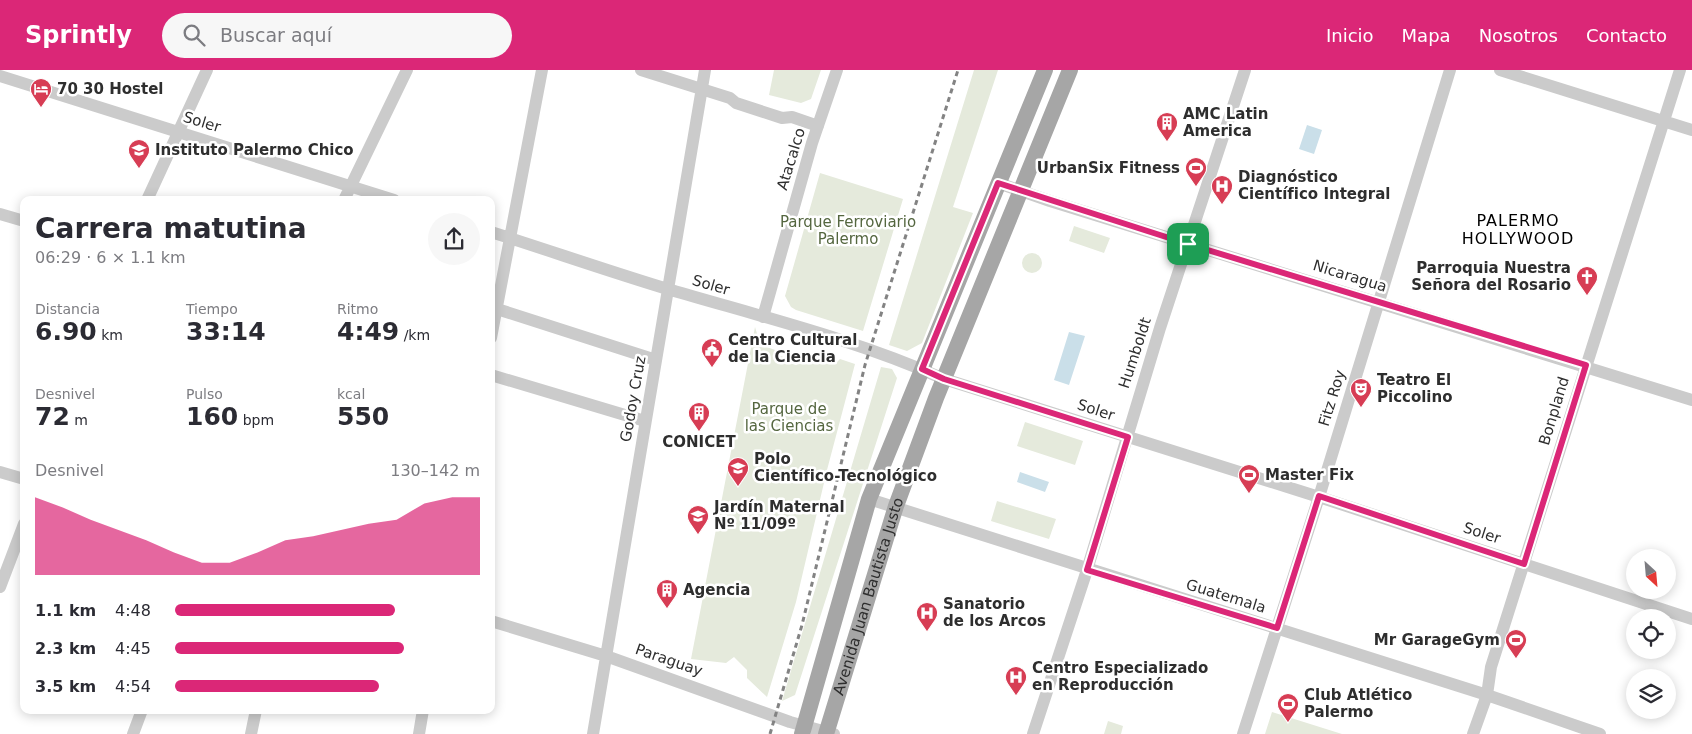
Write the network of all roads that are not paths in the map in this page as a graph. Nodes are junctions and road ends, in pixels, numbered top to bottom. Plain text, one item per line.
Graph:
1 (207, 70) edge
2 (408, 70) edge
3 (542, 70) edge
4 (641, 70) edge
5 (705, 70) edge
6 (837, 70) edge
7 (1045, 70) edge
8 (1070, 70) edge
9 (1245, 70) edge
10 (1450, 70) edge
11 (1500, 70) edge
12 (1680, 70) edge
13 (0, 76) edge
14 (701, 89) junction
15 (1664, 121) junction
16 (818, 126) junction
17 (1692, 130) edge
18 (178, 132) junction
19 (998, 183) junction
20 (351, 186) junction
21 (1020, 192) junction
22 (149, 196) edge
23 (346, 196) edge
24 (350, 196) edge
25 (382, 196) edge
26 (0, 214) edge
27 (20, 221) edge
28 (495, 233) edge
29 (510, 238) junction
30 (1188, 244) junction
31 (668, 289) junction
32 (1378, 301) junction
33 (497, 309) junction
34 (763, 316) junction
35 (495, 319) edge
36 (656, 360) junction
37 (1586, 365) junction
38 (922, 369) junction
39 (495, 376) edge
40 (944, 379) junction
41 (1692, 400) edge
42 (645, 421) junction
43 (1128, 437) junction
44 (0, 472) edge
45 (20, 478) edge
46 (1319, 496) junction
47 (869, 499) junction
48 (896, 506) junction
49 (20, 534) edge
50 (1524, 564) junction
51 (1087, 570) junction
52 (0, 587) edge
53 (1692, 619) edge
54 (495, 622) edge
55 (1277, 628) junction
56 (606, 656) junction
57 (1487, 695) junction
58 (140, 714) edge
59 (255, 714) edge
60 (422, 714) edge
61 (804, 730) edge
62 (829, 733) edge
63 (133, 734) edge
64 (251, 734) edge
65 (419, 734) edge
66 (593, 734) edge
67 (1033, 734) edge
68 (1243, 734) edge
69 (1473, 734) edge
70 (1600, 734) edge

1 - 18 street
2 - 20 street
3 - 29 street
4 - 14 street
5 - 14 street, Godoy Cruz
6 - 16 street, Atacalco
7 - 19 main road, Avenida Juan Bautista Justo
8 - 21 main road, Avenida Juan Bautista Justo
9 - 30 street, Humboldt
10 - 32 street, Fitz Roy
11 - 15 street
12 - 15 street, Bonpland
13 - 18 street, Soler
14 - 16 street
14 - 31 street, Godoy Cruz
15 - 17 street
15 - 37 street, Bonpland
16 - 34 street, Atacalco
18 - 20 street, Soler
18 - 22 street
19 - 21 street, Nicaragua
19 - 38 main road, Avenida Juan Bautista Justo
20 - 23 street
20 - 24 street
20 - 25 street, Soler
21 - 30 street, Nicaragua
21 - 40 main road, Avenida Juan Bautista Justo
26 - 27 street
28 - 29 street, Soler
29 - 31 street, Soler
29 - 33 street
30 - 32 street, Nicaragua
30 - 43 street, Humboldt
31 - 34 street, Soler
31 - 36 street, Godoy Cruz
32 - 37 street, Nicaragua
32 - 46 street, Fitz Roy
33 - 35 street
33 - 36 street
34 - 38 street, Soler
36 - 42 street, Godoy Cruz
37 - 41 street, Nicaragua
37 - 50 street, Bonpland
38 - 40 street, Soler
38 - 47 main road, Avenida Juan Bautista Justo
39 - 42 street
40 - 43 street, Soler
40 - 48 main road, Avenida Juan Bautista Justo
42 - 56 street, Godoy Cruz
43 - 46 street, Soler
43 - 51 street, Humboldt
44 - 45 street
46 - 50 street, Soler
46 - 55 street, Fitz Roy
47 - 48 street, Guatemala
47 - 61 main road, Avenida Juan Bautista Justo
48 - 51 street, Guatemala
48 - 62 main road, Avenida Juan Bautista Justo
49 - 52 street
50 - 53 street, Soler
50 - 57 street, Bonpland
51 - 55 street, Guatemala
51 - 67 street, Humboldt
54 - 56 street, Paraguay
55 - 57 street, Guatemala
55 - 68 street, Fitz Roy
56 - 61 street, Paraguay
56 - 66 street, Godoy Cruz
57 - 69 street, Bonpland
57 - 70 street, Guatemala
58 - 63 street
59 - 64 street
60 - 65 street
61 - 62 street, Paraguay

